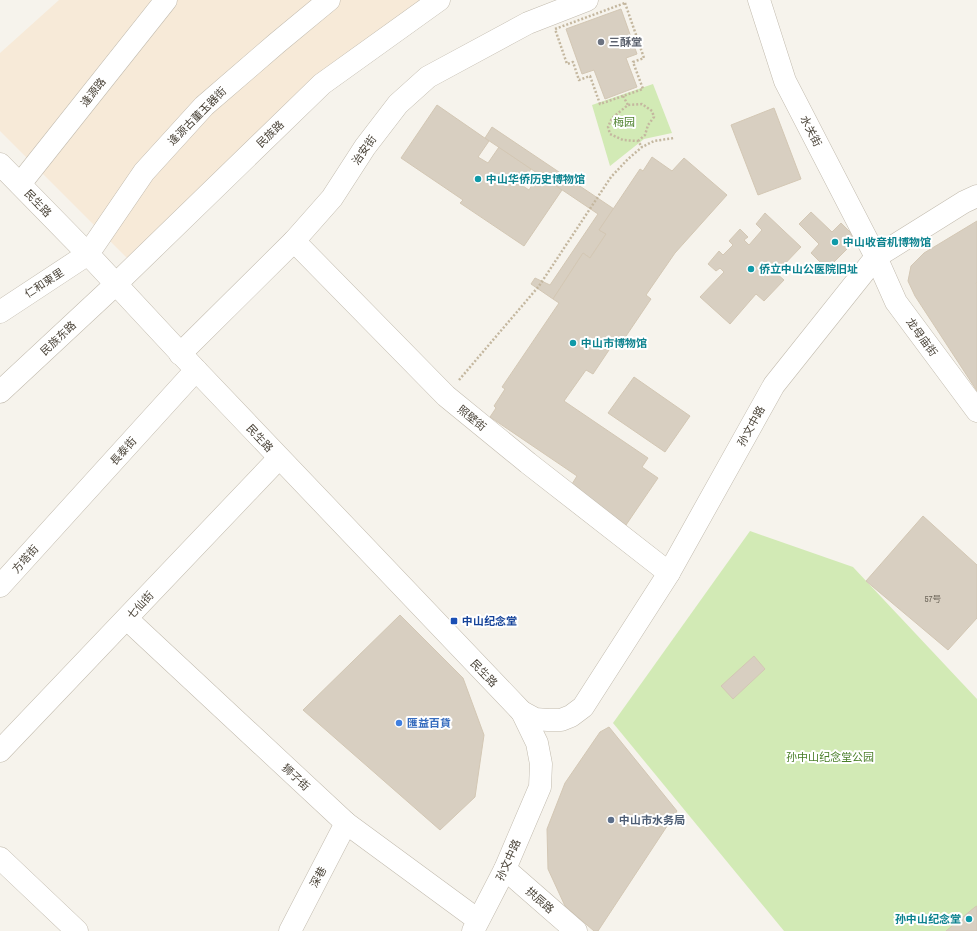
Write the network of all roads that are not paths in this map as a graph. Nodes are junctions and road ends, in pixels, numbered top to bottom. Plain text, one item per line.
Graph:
1 (166, 0) edge
2 (329, 0) edge
3 (439, 0) edge
4 (587, 0) edge
5 (759, 0) edge
6 (0, 164) edge
7 (20, 184) junction
8 (977, 196) edge
9 (294, 241) junction
10 (88, 254) junction
11 (876, 257) junction
12 (116, 284) junction
13 (0, 312) edge
14 (180, 354) junction
15 (196, 370) junction
16 (0, 392) edge
17 (977, 411) edge
18 (279, 458) junction
19 (50, 531) joint
20 (669, 573) junction
21 (0, 586) edge
22 (126, 619) junction
23 (522, 712) junction
24 (0, 751) edge
25 (346, 823) junction
26 (0, 858) edge
27 (504, 870) junction
28 (476, 926) edge
29 (77, 931) edge
30 (290, 931) edge
31 (576, 931) edge

1 - 7 street, 逢源路
2 - 10 street, 逢源古董玉器街
3 - 12 street, 民族路
4 - 9 street, 治安街
5 - 11 street, 水关街
6 - 7 street, 民生路
7 - 10 street, 民生路
8 - 11 street, 孙文中路
9 - 14 street, 治安街
9 - 20 street, 照壁街
10 - 12 street, 民生路
10 - 13 street, 仁和東里
11 - 17 street, 龙母庙街
11 - 20 street, 孙文中路
12 - 14 street, 民生路
12 - 16 street, 民族东路
14 - 15 street, 民生路
15 - 18 street, 民生路
15 - 19 street, 長泰街
18 - 22 street, 七仙街
18 - 23 street, 民生路
19 - 21 street, 方塔街
20 - 23 street, 孙文中路
22 - 24 street, 七仙街
22 - 25 street, 狮子街
23 - 27 street, 孙文中路
25 - 28 street, 狮子街
25 - 30 street, 深巷
26 - 29 street
27 - 28 street, 孙文中路
27 - 31 street, 拱辰路

